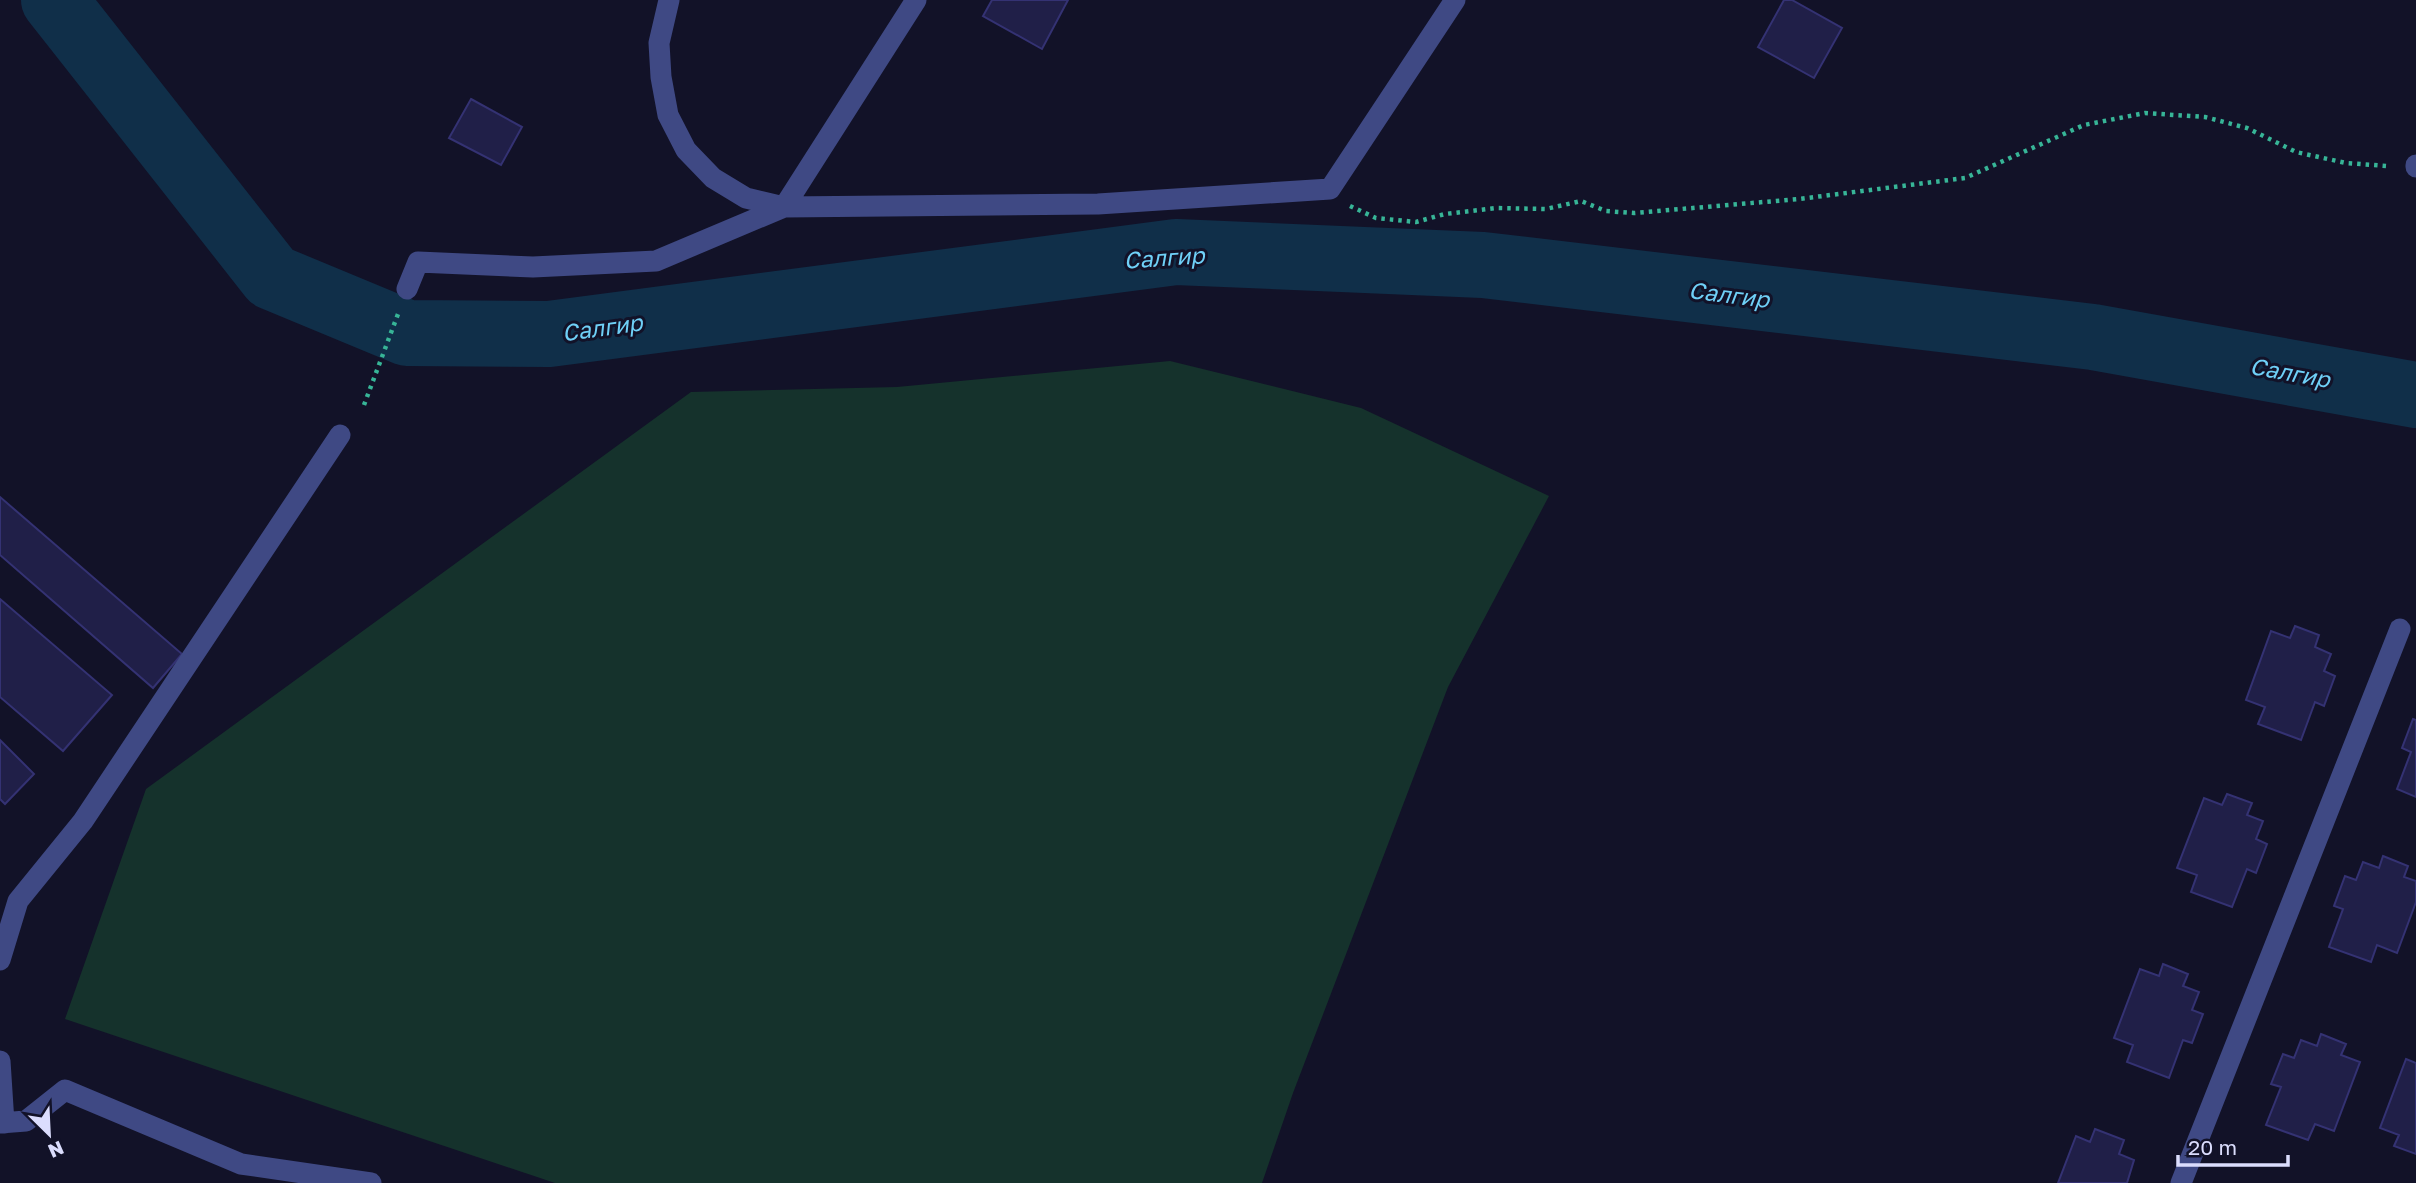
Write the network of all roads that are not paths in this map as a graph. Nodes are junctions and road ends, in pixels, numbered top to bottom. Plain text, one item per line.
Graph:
1 (669, 0) edge
2 (916, 0) edge
3 (1455, 0) edge
4 (784, 207) junction
5 (407, 289) road end
6 (340, 435) dead end
7 (2400, 629) dead end
8 (0, 960) edge
9 (0, 1061) edge
10 (2, 1123) edge
11 (371, 1183) edge
12 (2181, 1183) edge

1 - 4 street
2 - 4 street
3 - 4 street
4 - 5 street
6 - 8 street
7 - 12 street
9 - 10 street
10 - 11 street

